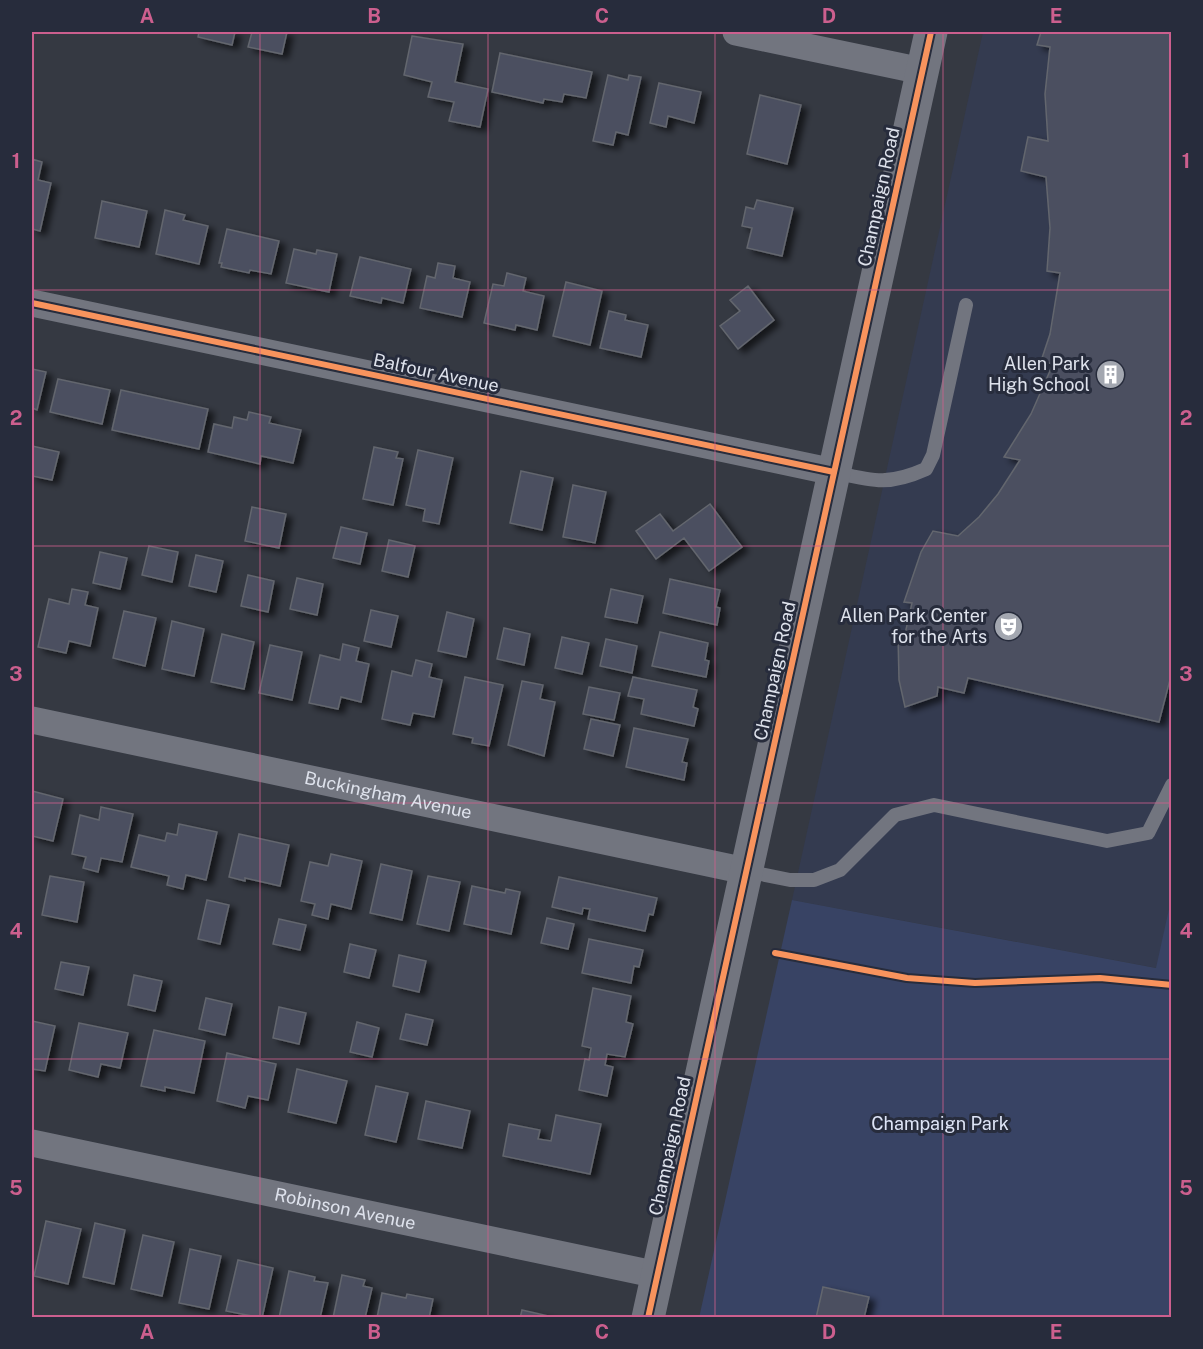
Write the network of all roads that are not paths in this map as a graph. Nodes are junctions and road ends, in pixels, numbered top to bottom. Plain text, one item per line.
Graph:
1 (736, 32) edge
2 (931, 32) edge
3 (922, 71) junction
4 (32, 303) edge
5 (966, 305) dead end
6 (834, 472) junction
7 (32, 720) edge
8 (1172, 785) edge
9 (746, 871) junction
10 (32, 1143) edge
11 (658, 1275) junction
12 (648, 1317) edge

1 - 3 street
2 - 3 street, Champaign Road
3 - 6 street, Champaign Road
4 - 6 street, Balfour Avenue
5 - 6 lane
6 - 9 street, Champaign Road
7 - 9 street, Buckingham Avenue
8 - 9 lane
9 - 11 street, Champaign Road
10 - 11 street, Robinson Avenue
11 - 12 street, Champaign Road

